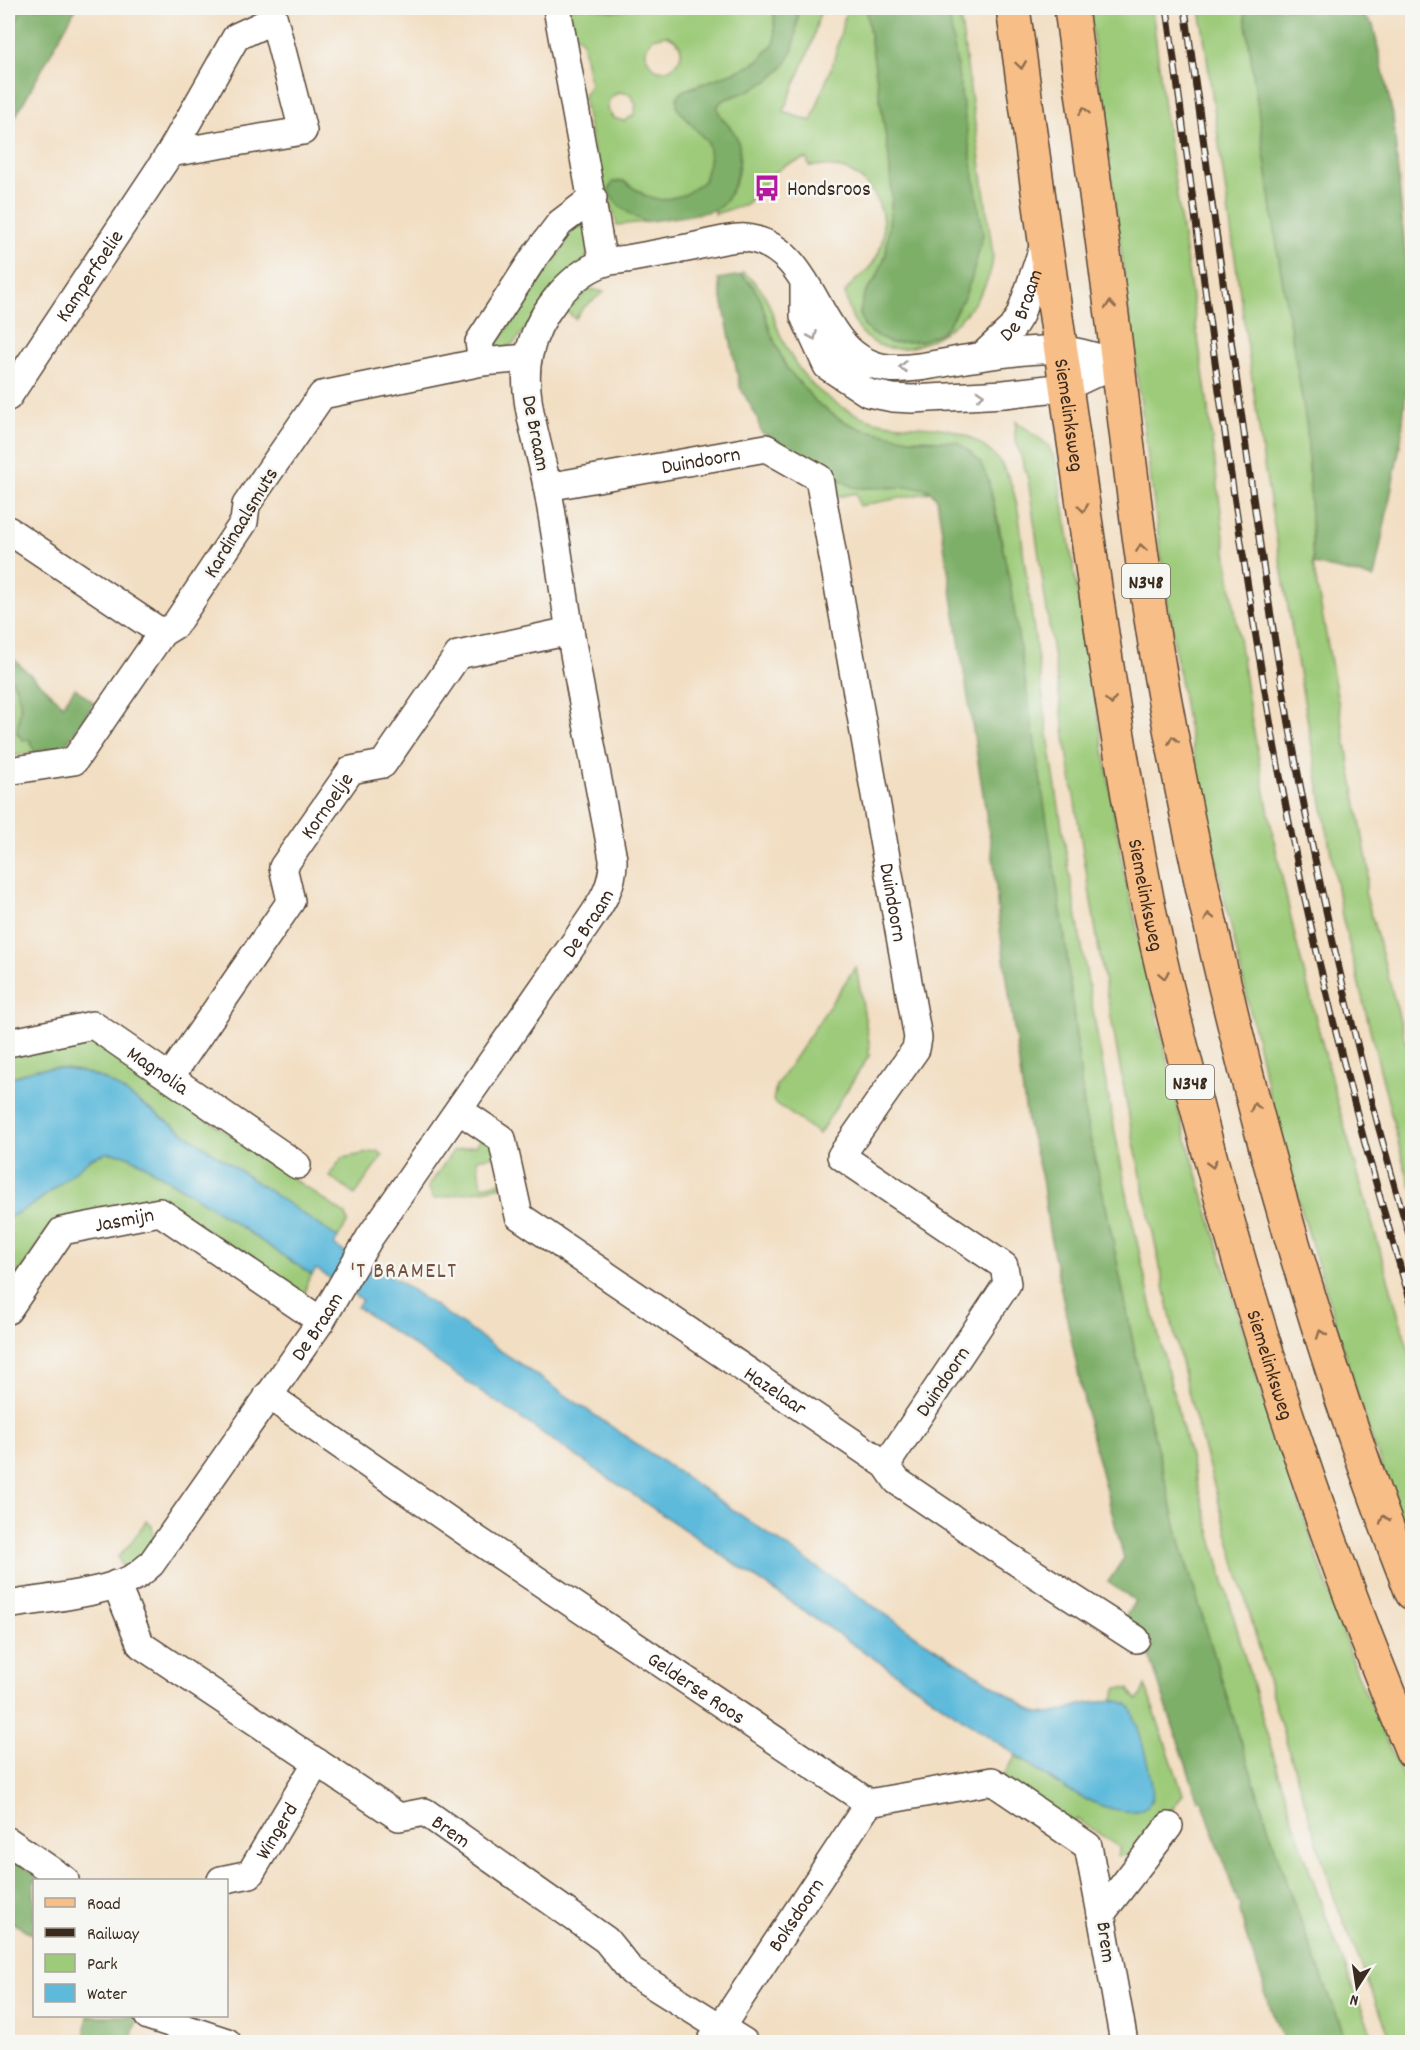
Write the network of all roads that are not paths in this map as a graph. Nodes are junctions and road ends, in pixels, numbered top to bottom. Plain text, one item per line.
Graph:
1 (557, 8) edge
2 (1013, 8) edge
3 (1071, 8) edge
4 (272, 14) edge
5 (170, 153) junction
6 (593, 198) junction
7 (1044, 242) junction
8 (603, 263) junction
9 (804, 280) junction
10 (1060, 350) junction
11 (981, 356) junction
12 (527, 358) junction
13 (482, 362) junction
14 (1118, 363) junction
15 (1066, 387) junction
16 (8, 398) edge
17 (547, 487) junction
18 (8, 530) edge
19 (570, 632) junction
20 (162, 633) junction
21 (8, 771) edge
22 (8, 1043) edge
23 (170, 1077) junction
24 (459, 1110) junction
25 (297, 1164) dead end
26 (8, 1310) edge
27 (327, 1311) junction
28 (268, 1395) junction
29 (886, 1465) junction
30 (116, 1584) junction
31 (1413, 1593) edge
32 (8, 1605) edge
33 (1136, 1639) dead end
34 (1413, 1751) edge
35 (317, 1762) junction
36 (869, 1803) junction
37 (1169, 1826) dead end
38 (8, 1841) edge
39 (62, 1879) edge
40 (228, 1879) edge
41 (1101, 1914) junction
42 (151, 2017) edge
43 (716, 2035) edge
44 (227, 2043) edge
45 (744, 2043) edge
46 (1124, 2043) edge

1 - 6 street
2 -> 7 main road, Siemelinksweg / N348
14 -> 3 main road, N348
4 - 5 street, Kamperfoelie
4 - 5 street, Kamperfoelie
5 - 16 street, Kamperfoelie
6 - 8 street
6 - 13 street
7 - 10 main road, Siemelinksweg / N348
7 - 11 street, De Braam
8 - 9 street, De Braam
8 - 12 street, De Braam
11 -> 9 street, De Braam
9 -> 15 street
10 - 11 street, De Braam
10 - 14 street, De Braam
10 - 15 main road, Siemelinksweg / N348
12 - 13 street, Kardinaalsmuts
12 - 17 street, De Braam
13 - 20 street, Kardinaalsmuts
14 - 15 street
31 -> 14 main road, N348
15 -> 34 main road, Siemelinksweg / N348
17 - 19 street, De Braam
17 - 29 street, Duindoorn
18 - 20 street
19 - 23 street, Kornoelje
19 - 24 street, De Braam
20 - 21 street, Kardinaalsmuts
22 - 23 street, Magnolia
23 - 25 street, Magnolia
24 - 27 street, De Braam
24 - 29 street, Hazelaar
26 - 27 street, Jasmijn
27 - 28 street, De Braam
28 - 30 street, De Braam
28 - 36 street, Gelderse Roos
29 - 33 street, Hazelaar
30 - 32 street, De Braam
30 - 35 street, Brem
35 - 40 street, Wingerd
35 - 43 street, Brem
36 - 41 street
36 - 43 street, Boksdoorn
37 - 41 street, Brem
38 - 39 street
41 - 46 street, Brem
42 - 44 street
43 - 45 street, Brem

